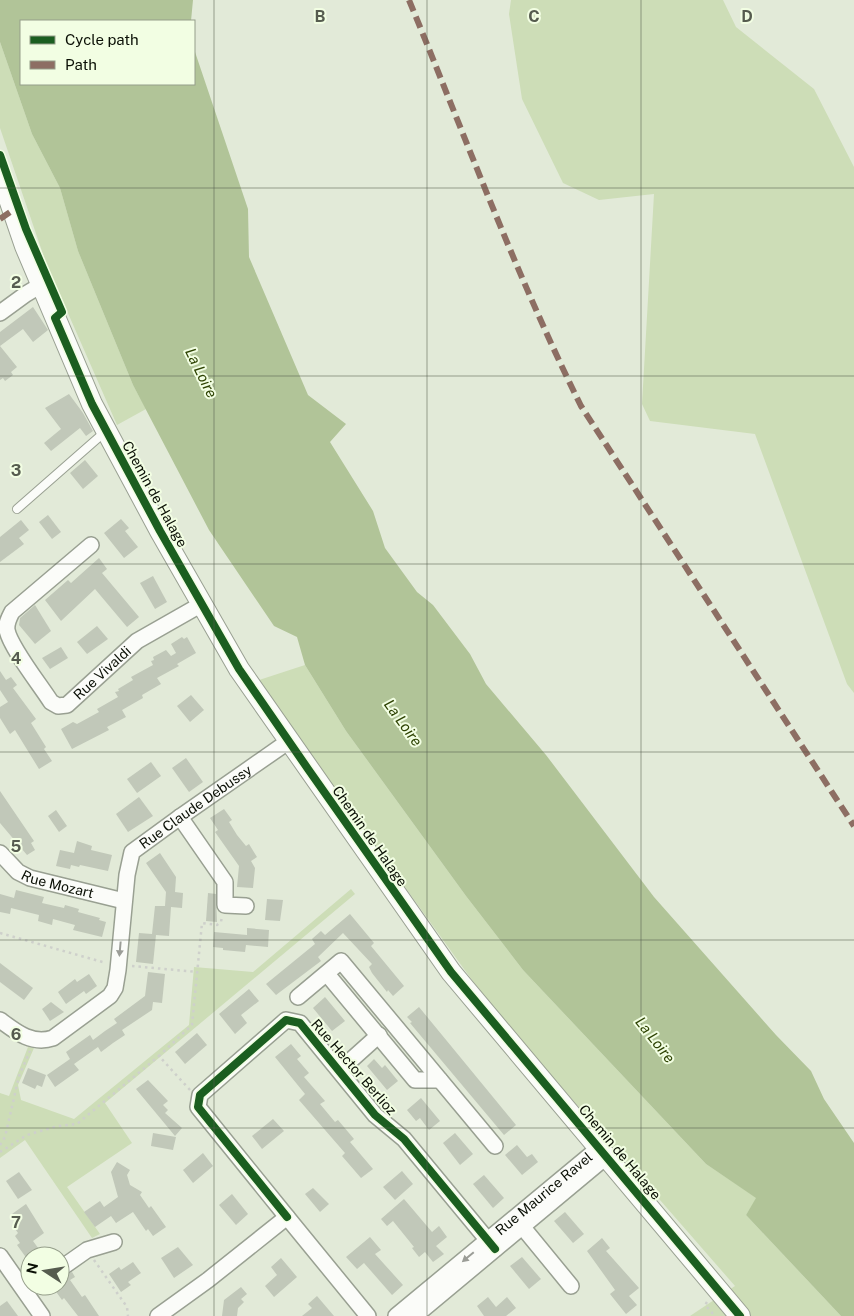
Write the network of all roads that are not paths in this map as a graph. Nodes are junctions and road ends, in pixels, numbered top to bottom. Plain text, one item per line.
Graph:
1 (0, 174) edge
2 (41, 285) junction
3 (0, 313) edge
4 (106, 431) junction
5 (17, 509) dead end
6 (91, 545) dead end
7 (202, 604) junction
8 (289, 742) junction
9 (180, 817) junction
10 (0, 853) edge
11 (124, 901) junction
12 (246, 906) dead end
13 (327, 974) junction
14 (298, 997) dead end
15 (0, 1020) edge
16 (379, 1035) junction
17 (340, 1070) junction
18 (440, 1080) junction
19 (495, 1146) dead end
20 (603, 1152) junction
21 (287, 1216) junction
22 (519, 1222) junction
23 (114, 1242) dead end
24 (491, 1245) junction
25 (0, 1256) edge
26 (70, 1262) edge
27 (20, 1278) edge
28 (571, 1286) dead end
29 (33, 1296) edge
30 (42, 1316) edge
31 (158, 1316) edge
32 (368, 1316) edge
33 (396, 1316) edge
34 (415, 1316) edge
35 (740, 1316) edge

1 - 2 main road, Chemin de Halage
2 - 3 street
2 - 4 main road, Chemin de Halage
4 - 5 lane
4 - 7 main road, Chemin de Halage
6 - 7 street, Rue Vivaldi
7 - 8 main road, Chemin de Halage
8 - 9 street, Rue Claude Debussy
8 - 20 main road, Chemin de Halage
9 - 11 street, Rue Claude Debussy
9 - 12 street
10 - 11 street, Rue Mozart
11 -> 15 street, Rue Claude Debussy
13 - 14 street
13 - 16 street
13 - 18 street
16 - 17 street
16 - 18 street
17 - 21 street, Rue Hector Berlioz
17 - 24 street, Rue Hector Berlioz
18 - 19 street
20 - 22 street, Rue Maurice Ravel
20 - 35 main road, Chemin de Halage
21 - 31 street
21 - 32 street
22 - 24 street, Rue Maurice Ravel
22 - 28 street
23 - 26 street
24 -> 33 street, Rue Maurice Ravel
24 - 34 street, Rue Maurice Ravel
25 - 27 street
29 - 30 street

